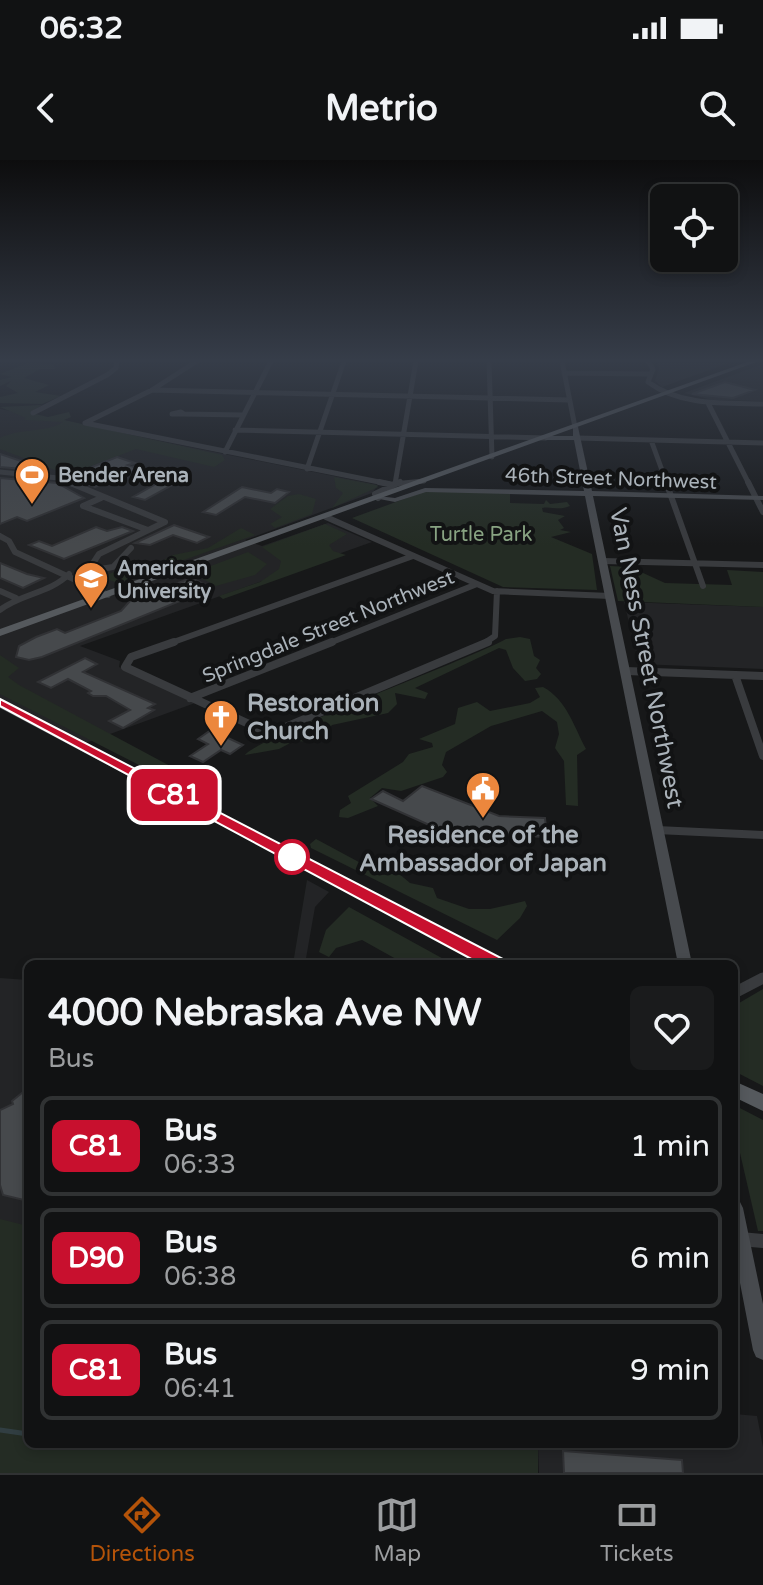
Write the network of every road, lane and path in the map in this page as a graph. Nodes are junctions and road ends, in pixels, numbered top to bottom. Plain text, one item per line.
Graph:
1 (86, 422) edge
2 (239, 422) edge
3 (323, 422) edge
4 (407, 422) edge
5 (491, 422) edge
6 (574, 422) edge
7 (588, 422) edge
8 (717, 422) edge
9 (575, 427) junction
10 (235, 430) junction
11 (320, 432) junction
12 (405, 434) junction
13 (491, 436) junction
14 (546, 438) junction
15 (578, 438) junction
16 (651, 440) junction
17 (727, 442) junction
18 (763, 443) edge
19 (225, 452) junction
20 (492, 457) junction
21 (307, 469) junction
22 (399, 469) junction
23 (0, 472) edge
24 (424, 481) junction
25 (394, 484) junction
26 (381, 486) junction
27 (458, 490) junction
28 (589, 493) junction
29 (671, 495) junction
30 (101, 498) junction
31 (378, 498) junction
32 (759, 498) edge
33 (763, 512) edge
34 (326, 517) junction
35 (152, 529) junction
36 (0, 536) edge
37 (131, 548) dead end
38 (413, 556) junction
39 (603, 561) junction
40 (695, 563) junction
41 (763, 565) edge
42 (87, 571) junction
43 (69, 574) junction
44 (82, 580) junction
45 (477, 584) junction
46 (703, 586) dead end
47 (0, 591) edge
48 (497, 591) junction
49 (108, 595) junction
50 (610, 596) junction
51 (16, 598) junction
52 (0, 610) edge
53 (3, 634) edge
54 (626, 671) junction
55 (735, 675) junction
56 (763, 676) edge
57 (190, 698) junction
58 (0, 703) edge
59 (763, 756) edge
60 (657, 830) junction
61 (763, 835) edge
62 (489, 960) edge
63 (684, 960) edge
64 (763, 978) edge
65 (738, 991) edge
66 (738, 1090) edge
67 (763, 1103) edge
68 (738, 1229) edge
69 (740, 1239) junction
70 (763, 1241) edge
71 (763, 1350) edge

1 - 19 street
2 - 10 street
3 - 11 street
4 - 12 street
5 - 13 street
6 - 9 street, Van Ness Street Northwest
7 - 9 main road
8 - 17 street
9 - 14 main road
9 - 15 street, Van Ness Street Northwest
10 - 11 street
10 - 19 street
11 - 12 street
11 - 21 street
12 - 13 street
12 - 22 street
13 - 14 street
13 - 20 street
14 - 15 street
14 - 20 main road
15 - 16 street
15 - 28 street, Van Ness Street Northwest
16 - 17 street
16 - 29 street
17 - 18 street
17 - 32 street
19 - 21 street
20 - 24 main road
21 - 26 street
22 - 24 street
22 - 25 street
23 - 30 street
24 - 25 street
24 - 27 street
24 - 31 main road
25 - 26 street
26 - 31 street
27 - 28 street, 46th Street Northwest
27 - 31 street
28 - 29 street, 46th Street Northwest
28 - 39 street, Van Ness Street Northwest
29 - 32 street, 46th Street Northwest
29 - 40 street
30 - 35 street
30 - 35 street
31 - 34 main road
32 - 33 street
34 - 38 street
34 - 49 main road
35 - 42 street
36 - 43 street
37 - 42 street
38 - 45 street
38 - 57 street
39 - 40 street
39 - 50 street, Van Ness Street Northwest
40 - 41 street
40 - 46 street
42 - 44 street
43 - 44 street
43 - 51 street
44 - 49 street
45 - 48 street
45 - 57 street, Springdale Street Northwest
47 - 51 street
48 - 50 street
48 - 57 street
49 - 53 main road
50 - 54 street, Van Ness Street Northwest
51 - 52 street
54 - 55 street
54 - 60 street, Van Ness Street Northwest
55 - 56 street
55 - 59 street
58 - 62 main road
60 - 61 street
60 - 63 street, Van Ness Street Northwest
64 - 65 street
66 - 67 main road
68 - 69 street
69 - 70 street
69 - 71 street

